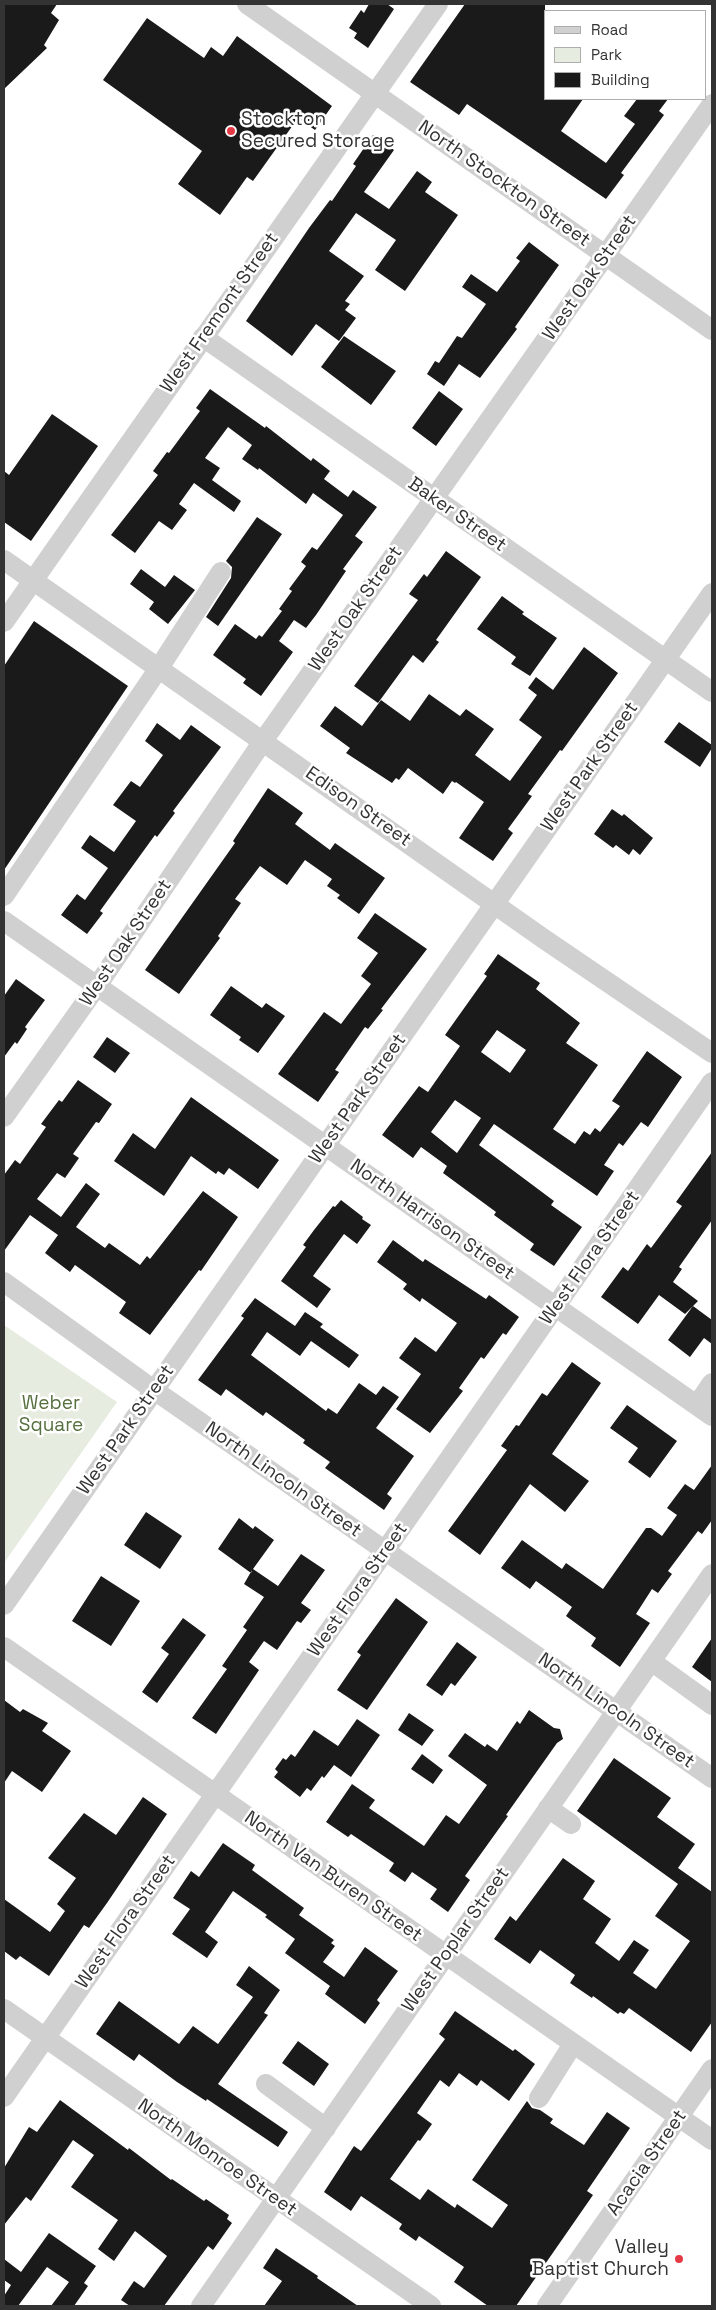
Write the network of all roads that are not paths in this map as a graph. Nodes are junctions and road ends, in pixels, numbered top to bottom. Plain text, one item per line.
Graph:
1 (247, 4) edge
2 (438, 4) edge
3 (374, 95) junction
4 (712, 104) edge
5 (606, 255) junction
6 (712, 330) edge
7 (203, 337) junction
8 (434, 498) junction
9 (4, 560) edge
10 (221, 572) dead end
11 (33, 580) junction
12 (712, 593) edge
13 (4, 622) edge
14 (666, 659) junction
15 (159, 668) junction
16 (712, 692) edge
17 (263, 741) junction
18 (4, 896) edge
19 (495, 903) junction
20 (4, 921) edge
21 (97, 986) junction
22 (712, 1053) edge
23 (712, 1082) edge
24 (4, 1117) edge
25 (325, 1146) junction
26 (4, 1282) edge
27 (556, 1306) junction
28 (712, 1382) edge
29 (154, 1390) junction
30 (705, 1410) edge
31 (385, 1551) junction
32 (712, 1574) edge
33 (4, 1604) edge
34 (4, 1647) edge
35 (651, 1661) junction
36 (712, 1705) edge
37 (616, 1711) junction
38 (712, 1778) edge
39 (215, 1795) junction
40 (548, 1808) junction
41 (570, 1824) dead end
42 (446, 1955) junction
43 (4, 2010) edge
44 (45, 2038) junction
45 (573, 2044) junction
46 (712, 2069) edge
47 (266, 2084) dead end
48 (4, 2097) edge
49 (539, 2098) dead end
50 (679, 2117) junction
51 (326, 2128) junction
52 (712, 2140) edge
53 (276, 2199) junction
54 (201, 2306) edge
55 (431, 2306) edge
56 (547, 2306) edge

1 - 3 street, North Stockton Street
2 - 3 street, West Fremont Street
3 - 5 street, North Stockton Street
3 - 7 street, West Fremont Street
4 - 5 street, West Oak Street
5 - 6 street, North Stockton Street
5 - 8 street, West Oak Street
7 - 8 street, Baker Street
7 - 11 street, West Fremont Street
8 - 14 street, Baker Street
8 - 17 street, West Oak Street
9 - 11 street, Edison Street
10 - 15 street
11 - 13 street, West Fremont Street
11 - 15 street, Edison Street
12 - 14 street, West Park Street
14 - 16 street, Baker Street
14 - 19 street, West Park Street
15 - 17 street, Edison Street
15 - 18 street
17 - 19 street, Edison Street
17 - 21 street, West Oak Street
19 - 22 street, Edison Street
19 - 25 street, West Park Street
20 - 21 street, North Harrison Street
21 - 24 street, West Oak Street
21 - 25 street, North Harrison Street
23 - 27 street, West Flora Street
25 - 27 street, North Harrison Street
25 - 29 street, West Park Street
26 - 29 street, North Lincoln Street
27 - 30 street, North Harrison Street
27 - 31 street, West Flora Street
28 - 30 street
29 - 31 street, North Lincoln Street
29 - 33 street, West Park Street
31 - 37 street, North Lincoln Street
31 - 39 street, West Flora Street
32 - 35 street, West Poplar Street
34 - 39 street, North Van Buren Street
35 - 36 street
35 - 37 street, West Poplar Street
37 - 38 street, North Lincoln Street
37 - 40 street, West Poplar Street
39 - 42 street, North Van Buren Street
39 - 44 street, West Flora Street
40 - 41 street
40 - 42 street, West Poplar Street
42 - 45 street, North Van Buren Street
42 - 51 street, West Poplar Street
43 - 44 street, North Monroe Street
44 - 48 street, West Flora Street
44 - 53 street, North Monroe Street
45 - 49 street
45 - 50 street, North Van Buren Street
46 - 50 street, Acacia Street
47 - 51 street
50 - 52 street, North Van Buren Street
50 - 56 street, Acacia Street
51 - 53 street, West Poplar Street
53 - 54 street, West Poplar Street
53 - 55 street, North Monroe Street

